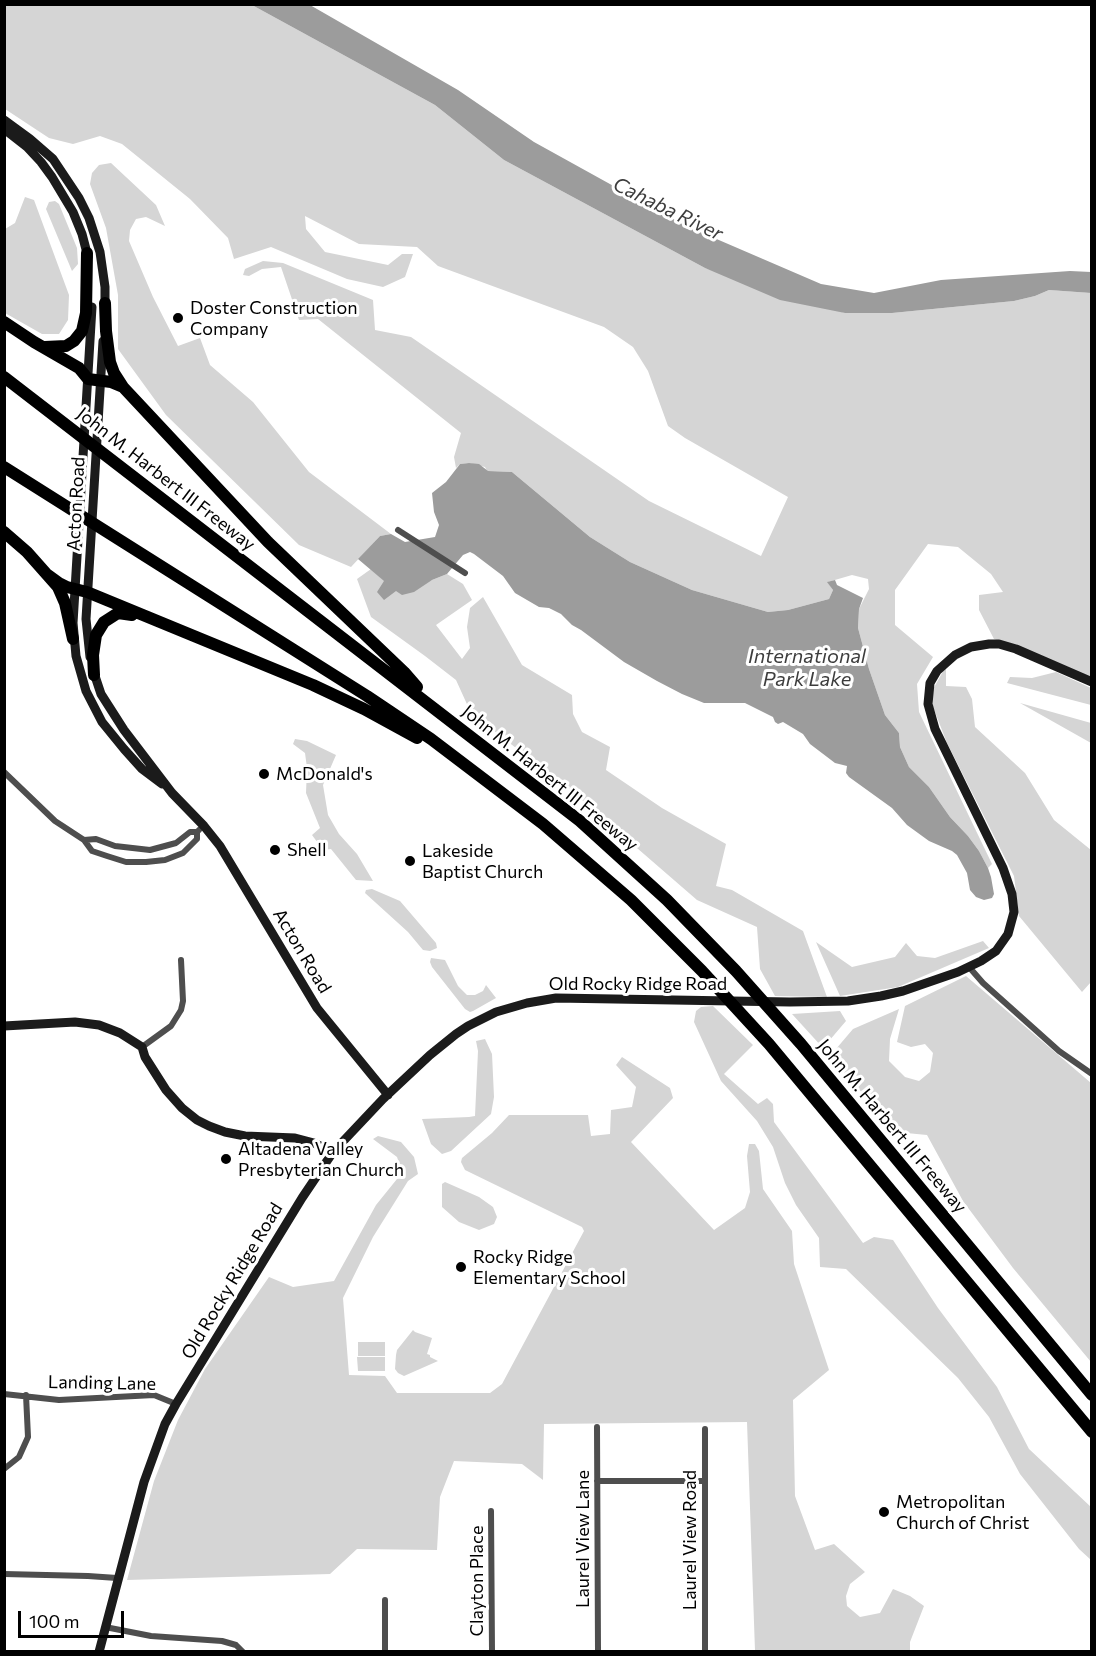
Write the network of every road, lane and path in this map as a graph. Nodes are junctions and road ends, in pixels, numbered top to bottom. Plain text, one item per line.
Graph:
1 (4, 120) edge
2 (4, 129) edge
3 (87, 253) junction
4 (105, 303) junction
5 (4, 322) edge
6 (43, 347) junction
7 (4, 378) edge
8 (94, 380) junction
9 (123, 387) junction
10 (4, 467) edge
11 (398, 530) dead end
12 (4, 532) edge
13 (465, 573) dead end
14 (48, 575) junction
15 (75, 589) junction
16 (87, 592) junction
17 (142, 616) junction
18 (73, 639) junction
19 (94, 675) junction
20 (1092, 682) edge
21 (433, 707) junction
22 (468, 765) junction
23 (4, 772) edge
24 (172, 793) junction
25 (200, 829) junction
26 (84, 840) junction
27 (181, 960) dead end
28 (969, 967) junction
29 (4, 1026) edge
30 (142, 1047) junction
31 (1092, 1074) edge
32 (388, 1095) junction
33 (333, 1152) junction
34 (4, 1394) edge
35 (26, 1395) junction
36 (1092, 1395) edge
37 (176, 1404) junction
38 (597, 1427) dead end
39 (705, 1429) dead end
40 (1092, 1432) edge
41 (4, 1469) edge
42 (597, 1481) junction
43 (705, 1481) junction
44 (491, 1511) dead end
45 (4, 1574) edge
46 (117, 1578) junction
47 (385, 1600) dead end
48 (105, 1628) junction
49 (99, 1652) edge
50 (243, 1652) edge
51 (385, 1652) edge
52 (492, 1652) edge
53 (598, 1652) edge
54 (705, 1652) edge

1 - 4 street, Acton Road
2 - 3 street, Acton Road
3 - 6 highway
3 - 8 street, Acton Road
4 - 8 street, Acton Road
4 - 9 highway
5 - 6 highway
6 - 8 highway
7 - 21 highway, John M. Harbert III Freeway
8 - 9 highway
8 - 15 street, Acton Road
8 - 16 street, Acton Road
9 - 21 highway
10 - 22 highway
11 - 13 street
12 - 14 highway
14 - 15 highway
14 - 18 highway
15 - 16 highway
15 - 18 street, Acton Road
16 - 17 highway
16 - 19 street, Acton Road
17 - 19 highway
17 - 22 highway
18 - 24 street, Acton Road
19 - 24 street, Acton Road
20 - 28 street, Old Rocky Ridge Road
21 - 36 highway, John M. Harbert III Freeway
22 - 40 highway
23 - 26 street
24 - 25 street, Acton Road
25 - 26 street
25 - 26 street
25 - 32 street, Acton Road
27 - 30 street
28 - 31 street
28 - 32 street, Old Rocky Ridge Road
29 - 30 street
30 - 33 street
32 - 33 street, Old Rocky Ridge Road
33 - 37 street, Old Rocky Ridge Road
34 - 35 street, Landing Lane
35 - 37 street, Landing Lane
35 - 41 street, Landing Lane
37 - 46 street, Old Rocky Ridge Road
38 - 42 street, Laurel View Lane
39 - 43 street, Laurel View Road
42 - 43 street
42 - 53 street, Laurel View Lane
43 - 54 street, Laurel View Road
44 - 52 street, Clayton Place
45 - 46 street
46 - 48 street, Old Rocky Ridge Road
47 - 51 street
48 - 49 street, Old Rocky Ridge Road
48 - 50 street

